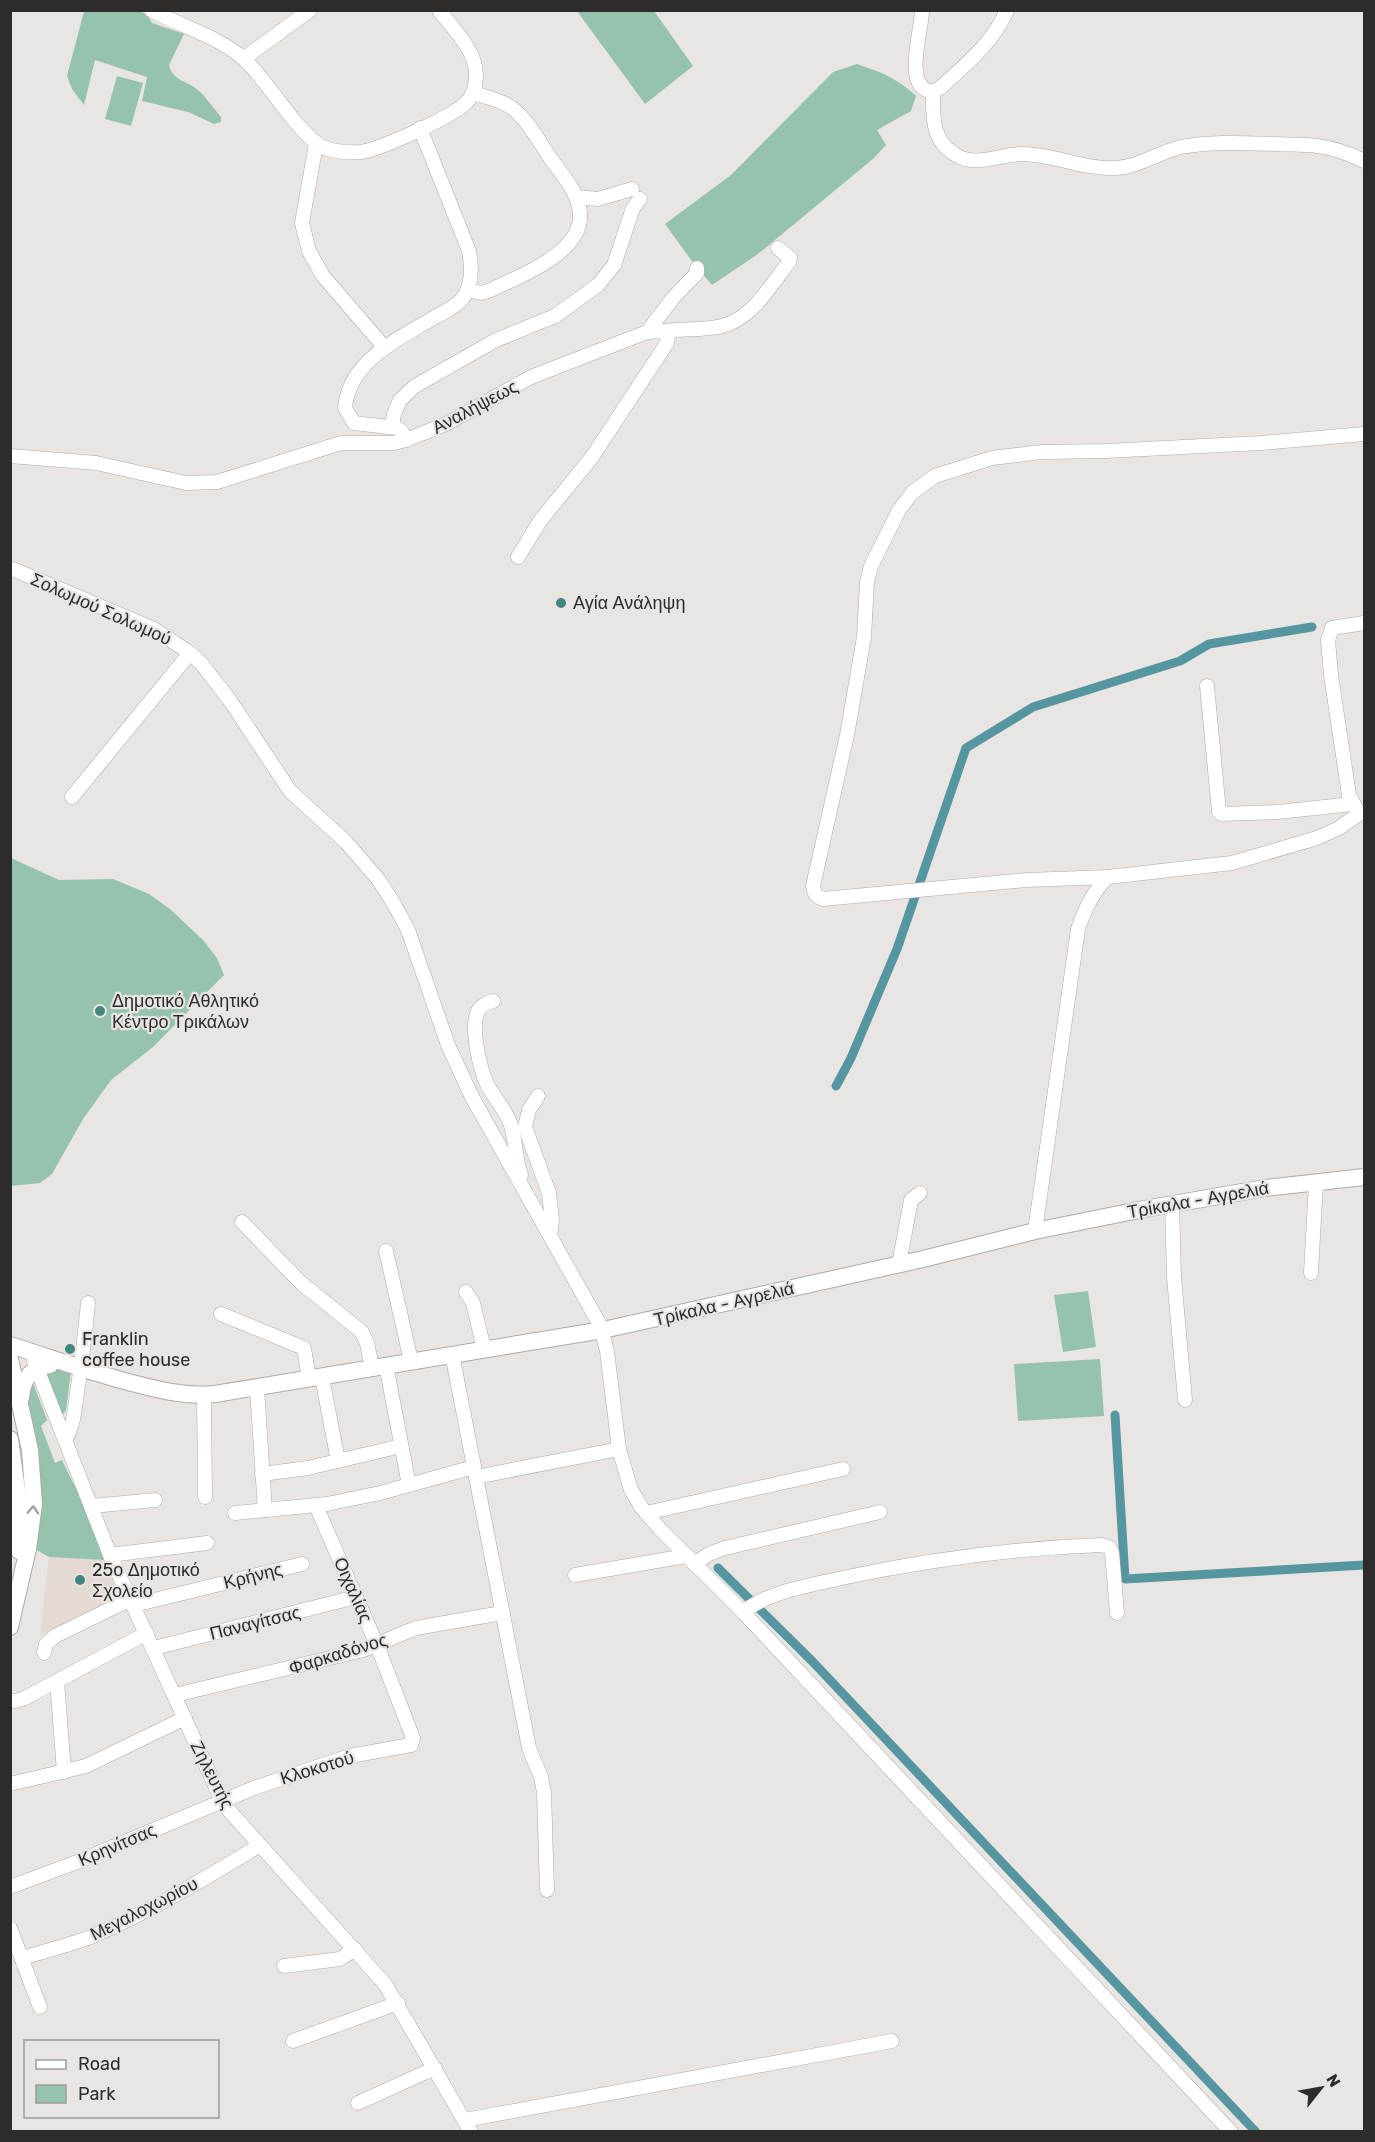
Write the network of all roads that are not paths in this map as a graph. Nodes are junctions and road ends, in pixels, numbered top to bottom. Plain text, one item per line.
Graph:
1 (151, 10) edge
2 (310, 10) edge
3 (439, 10) edge
4 (922, 10) edge
5 (1007, 10) edge
6 (243, 59) junction
7 (933, 91) junction
8 (473, 93) junction
9 (420, 128) junction
10 (316, 144) junction
11 (1365, 161) edge
12 (576, 197) junction
13 (778, 248) dead end
14 (697, 268) dead end
15 (468, 290) junction
16 (665, 331) junction
17 (647, 332) junction
18 (385, 348) junction
19 (392, 427) junction
20 (1365, 434) edge
21 (406, 440) junction
22 (10, 456) edge
23 (518, 557) dead end
24 (10, 568) edge
25 (1365, 623) edge
26 (190, 653) junction
27 (1207, 686) dead end
28 (72, 797) dead end
29 (1359, 810) edge
30 (1108, 877) junction
31 (493, 1000) dead end
32 (538, 1096) dead end
33 (1365, 1177) edge
34 (1316, 1182) junction
35 (920, 1193) dead end
36 (528, 1197) junction
37 (1172, 1204) junction
38 (242, 1222) dead end
39 (1035, 1231) junction
40 (550, 1236) junction
41 (386, 1251) dead end
42 (899, 1264) junction
43 (1311, 1273) dead end
44 (466, 1292) dead end
45 (88, 1303) dead end
46 (221, 1314) dead end
47 (603, 1330) junction
48 (10, 1345) edge
49 (484, 1349) junction
50 (10, 1353) edge
51 (452, 1354) junction
52 (10, 1359) edge
53 (411, 1360) junction
54 (39, 1365) junction
55 (379, 1366) junction
56 (81, 1369) junction
57 (315, 1378) junction
58 (257, 1388) junction
59 (204, 1395) junction
60 (1185, 1400) dead end
61 (21, 1405) junction
62 (10, 1439) edge
63 (65, 1440) junction
64 (401, 1446) junction
65 (619, 1449) junction
66 (338, 1461) junction
67 (843, 1469) dead end
68 (475, 1472) junction
69 (262, 1474) junction
70 (409, 1485) junction
71 (205, 1497) dead end
72 (155, 1500) dead end
73 (92, 1506) junction
74 (316, 1506) junction
75 (265, 1510) junction
76 (880, 1512) dead end
77 (235, 1513) dead end
78 (646, 1513) junction
79 (207, 1543) dead end
80 (110, 1555) junction
81 (690, 1560) junction
82 (302, 1564) dead end
83 (575, 1575) dead end
84 (15, 1593) edge
85 (356, 1597) junction
86 (133, 1602) junction
87 (746, 1610) junction
88 (502, 1613) junction
89 (1117, 1613) dead end
90 (10, 1627) edge
91 (147, 1633) junction
92 (377, 1645) junction
93 (154, 1648) junction
94 (44, 1653) dead end
95 (57, 1681) junction
96 (175, 1695) junction
97 (10, 1700) edge
98 (185, 1718) junction
99 (413, 1742) joint
100 (64, 1772) junction
101 (10, 1784) edge
102 (222, 1800) junction
103 (260, 1845) junction
104 (10, 1887) edge
105 (547, 1890) dead end
106 (10, 1928) edge
107 (355, 1949) junction
108 (22, 1958) junction
109 (284, 1966) dead end
110 (398, 2004) junction
111 (40, 2007) dead end
112 (293, 2041) dead end
113 (892, 2041) dead end
114 (435, 2068) junction
115 (358, 2103) dead end
116 (468, 2126) edge
117 (1231, 2132) edge

1 - 6 street
2 - 6 street
3 - 8 street
4 - 7 street
5 - 7 street
6 - 10 street
7 - 11 street
8 - 9 street
8 - 12 street
9 - 10 street
9 - 15 street
10 - 18 street
12 - 15 street
12 - 19 street
13 - 16 street, Αναλήψεως
14 - 17 street
15 - 18 street
16 - 17 street, Αναλήψεως
16 - 23 street
17 - 21 street, Αναλήψεως
18 - 19 street
19 - 21 street
20 - 30 street
21 - 22 street, Αναλήψεως
24 - 26 street, Σολωμού Σολωμού
25 - 29 street
26 - 28 street
26 - 36 street, Σολωμού Σολωμού
27 - 29 street
29 - 30 street
30 - 39 street
31 - 36 street
32 - 40 street
33 - 34 main road, Τρίκαλα - Αγρελιά
34 - 37 main road, Τρίκαλα - Αγρελιά
34 - 43 street
35 - 42 street
36 - 40 street
37 - 39 main road, Τρίκαλα - Αγρελιά
37 - 60 street
38 - 55 street
39 - 42 main road, Τρίκαλα - Αγρελιά
40 - 47 street
41 - 53 street
42 - 47 main road, Τρίκαλα - Αγρελιά
44 - 49 street
45 - 56 street
46 - 57 street
47 - 49 main road, Τρίκαλα - Αγρελιά
47 - 65 street
48 - 56 main road, Τρίκαλα - Αγρελιά
49 - 51 main road, Τρίκαλα - Αγρελιά
50 - 54 main road, Τρίκαλα - Αγρελιά
51 - 53 main road, Τρίκαλα - Αγρελιά
51 - 68 street
52 - 61 main road
53 - 55 main road, Τρίκαλα - Αγρελιά
54 - 56 main road, Τρίκαλα - Αγρελιά
54 - 61 main road
54 - 63 street, Ζηλευτής
55 - 57 main road, Τρίκαλα - Αγρελιά
55 - 64 street
56 - 59 main road, Τρίκαλα - Αγρελιά
56 - 63 street
57 - 58 main road, Τρίκαλα - Αγρελιά
57 - 66 street
58 - 59 main road, Τρίκαλα - Αγρελιά
58 - 69 street
59 - 71 street
84 -> 61 main road
62 - 84 main road
63 - 73 street, Ζηλευτής
64 - 66 street
64 - 70 street
65 - 68 street
65 - 78 street
66 - 69 street
67 - 78 street
68 - 70 street
68 - 88 street
69 - 75 street
70 - 74 street
72 - 73 street
73 - 80 street, Ζηλευτής
74 - 75 street
74 - 85 street, Οιχαλίας
75 - 77 street
76 - 81 street
78 - 81 street
79 - 80 street
80 - 86 street, Ζηλευτής
81 - 83 street
81 - 87 street
82 - 86 street, Κρήνης
84 - 90 main road
85 - 92 street, Οιχαλίας
85 - 93 street, Παναγίτσας
86 - 91 street, Ζηλευτής
86 - 94 street, Κρήνης
87 - 89 street
87 - 117 street
88 - 92 street, Φαρκαδόνος
88 - 105 street
91 - 93 street, Ζηλευτής
91 - 95 street
92 - 96 street, Φαρκαδόνος
92 - 99 street, Οιχαλίας
93 - 96 street, Ζηλευτής
95 - 97 street
95 - 100 street
96 - 98 street, Ζηλευτής
98 - 100 street
98 - 102 street, Ζηλευτής
99 - 102 street, Κλοκοτού
100 - 101 street
102 - 103 street, Ζηλευτής
102 - 104 street, Κρηνίτσας
103 - 107 street, Ζηλευτής
103 - 108 street, Μεγαλοχωρίου
106 - 108 street
107 - 109 street
107 - 110 street, Ζηλευτής
108 - 111 street
110 - 112 street
110 - 114 street, Ζηλευτής
113 - 116 street
114 - 115 street
114 - 116 street, Ζηλευτής

